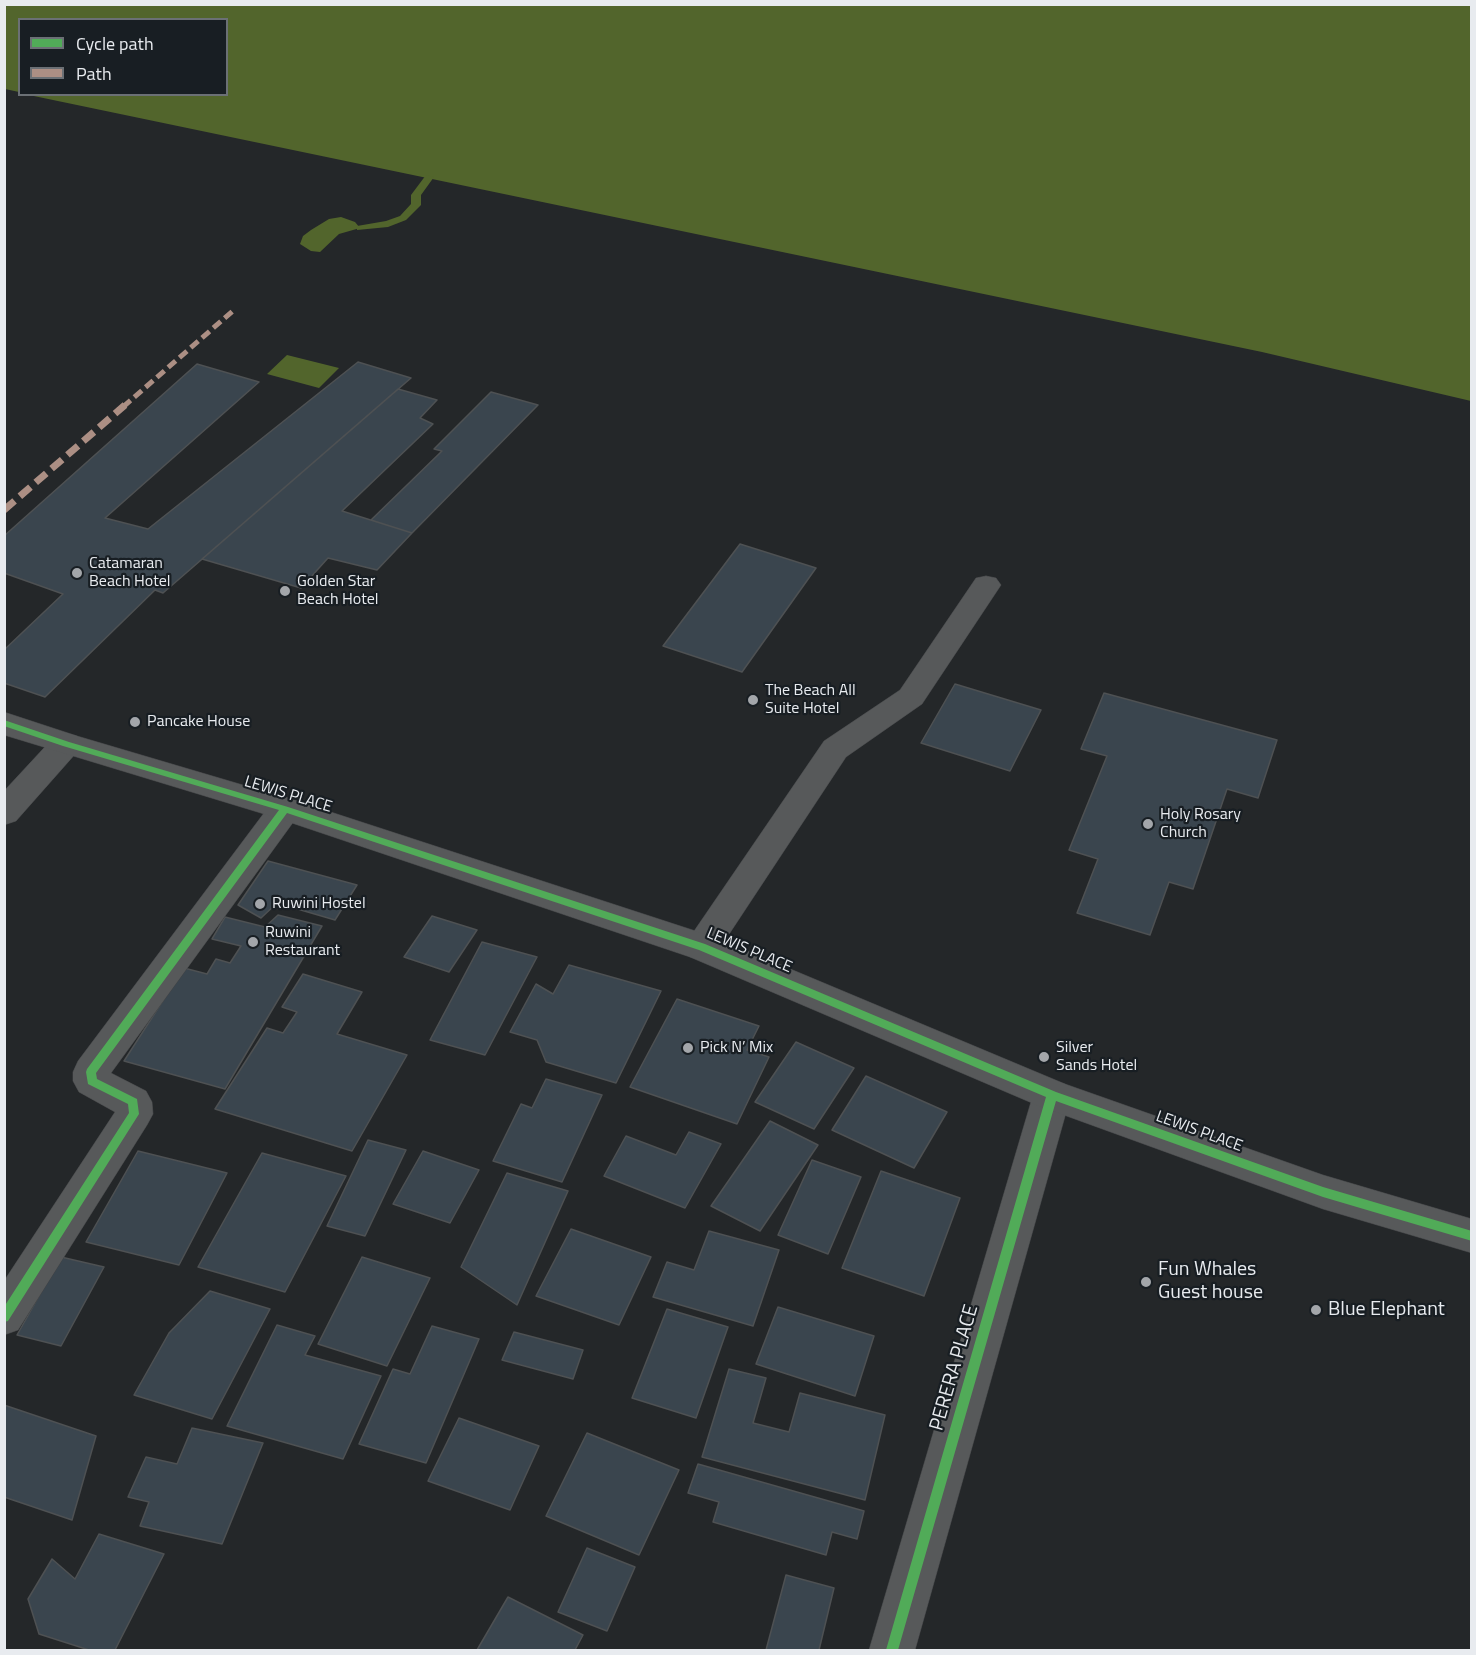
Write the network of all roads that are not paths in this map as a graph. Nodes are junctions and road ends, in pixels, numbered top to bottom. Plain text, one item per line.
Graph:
1 (986, 585) dead end
2 (4, 723) edge
3 (66, 744) junction
4 (285, 809) junction
5 (4, 813) edge
6 (702, 947) junction
7 (1052, 1095) junction
8 (1472, 1236) edge
9 (4, 1317) edge
10 (892, 1650) edge

1 - 6 street
2 - 3 street, LEWIS PLACE
3 - 4 street, LEWIS PLACE
3 - 5 street
4 - 6 street, LEWIS PLACE
4 - 9 street
6 - 7 street, LEWIS PLACE
7 - 8 street, LEWIS PLACE
7 - 10 street, PERERA PLACE

